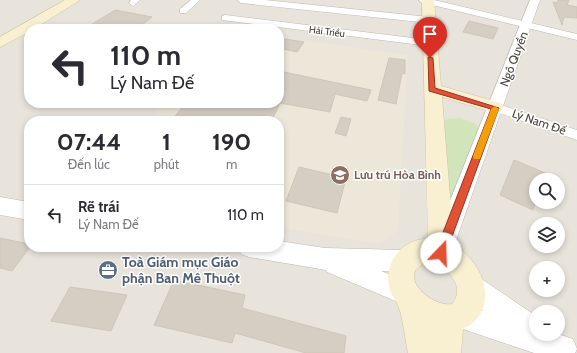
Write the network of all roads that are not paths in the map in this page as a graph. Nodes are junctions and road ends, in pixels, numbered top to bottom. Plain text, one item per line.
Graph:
1 (74, 0) edge
2 (196, 0) edge
3 (426, 0) edge
4 (535, 0) edge
5 (238, 4) edge
6 (183, 11) dead end
7 (429, 20) junction
8 (30, 24) edge
9 (273, 24) edge
10 (527, 24) junction
11 (284, 25) edge
12 (24, 27) edge
13 (577, 37) edge
14 (3, 39) edge
15 (430, 43) junction
16 (432, 89) junction
17 (496, 108) junction
18 (577, 135) edge
19 (0, 206) edge
20 (24, 210) edge
21 (280, 252) edge
22 (441, 253) junction
23 (324, 259) junction
24 (405, 261) junction
25 (471, 287) junction
26 (409, 299) junction
27 (455, 317) junction
28 (529, 326) edge
29 (551, 341) edge
30 (566, 351) edge
31 (424, 353) edge
32 (445, 353) edge

1 - 8 main road
2 - 6 street
3 - 7 main road
3 - 10 street
4 - 10 street, Ngô Quyền
5 - 7 street
5 - 9 street, Hải Triều
7 - 15 main road
10 - 13 street
10 - 17 street, Ngô Quyền
11 - 15 street, Hải Triều
12 - 14 main road
15 - 16 main road
16 - 17 main road, Lý Nam Đế
16 - 22 main road
17 - 18 street, Lý Nam Đế
17 - 22 street, Ngô Quyền
19 - 20 street
21 - 23 street
22 - 24 main road
22 - 25 main road
23 - 24 street
23 - 26 street
24 - 26 main road
25 - 27 main road
25 - 28 street
26 - 27 main road
26 - 31 main road
27 - 30 street
27 - 32 main road
29 - 30 street

